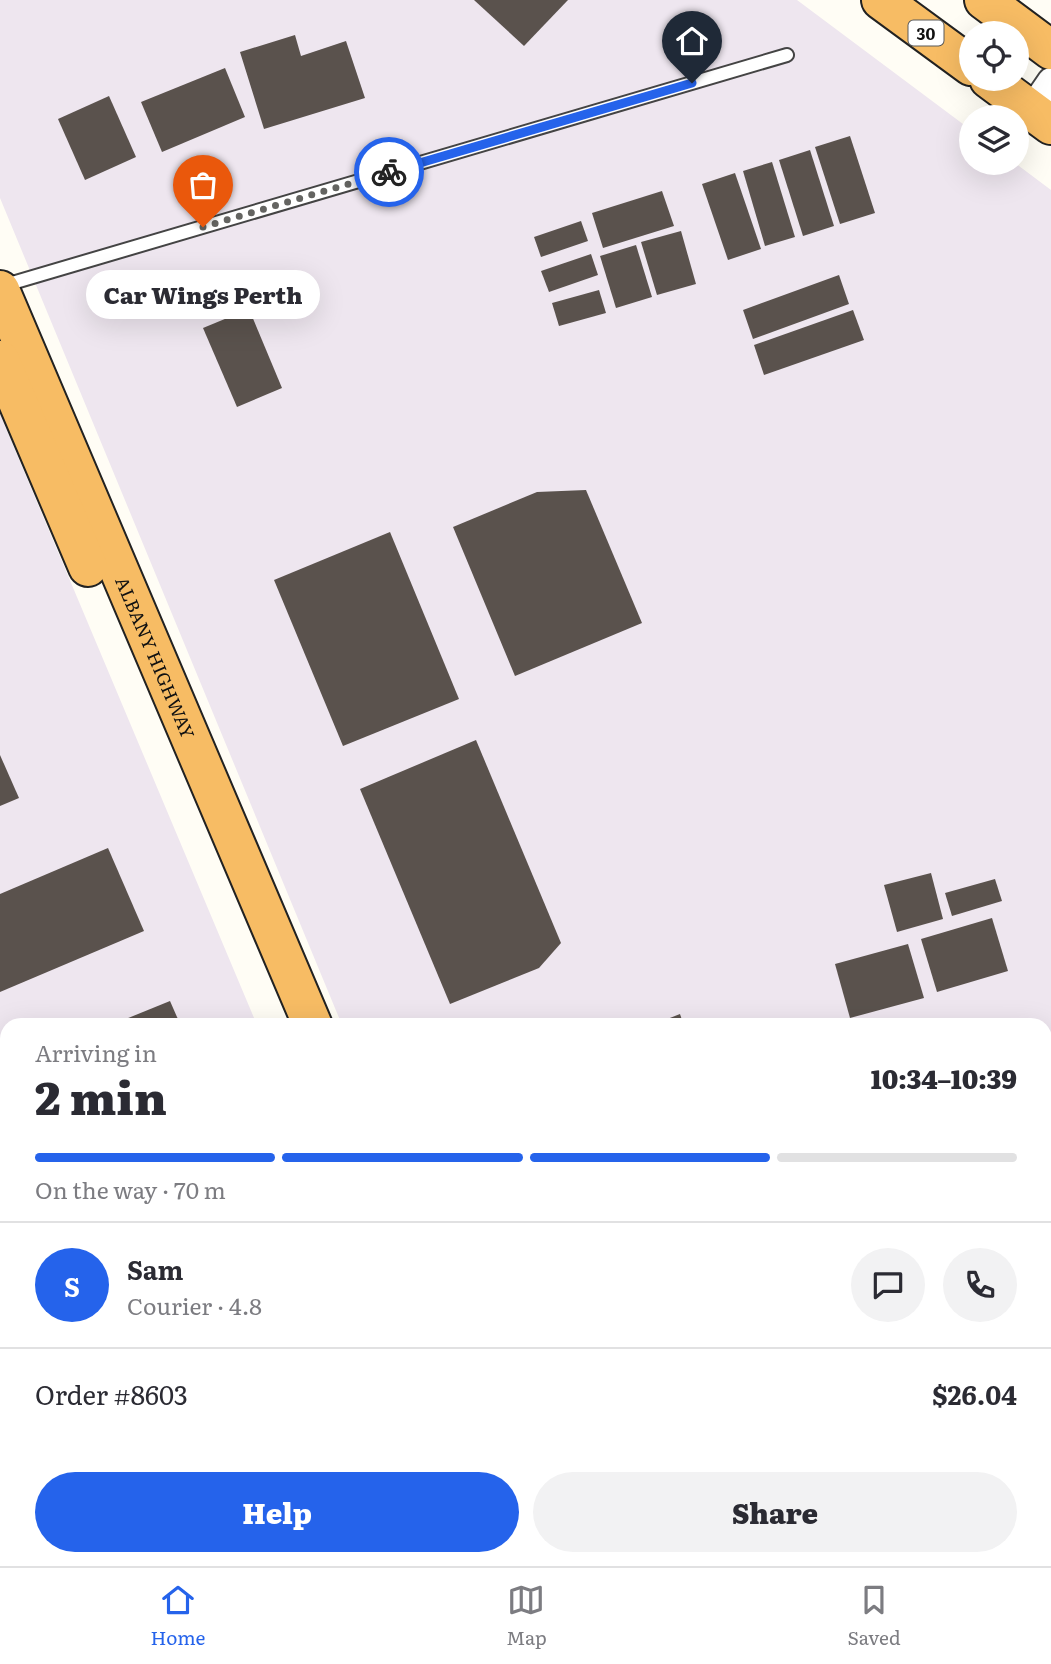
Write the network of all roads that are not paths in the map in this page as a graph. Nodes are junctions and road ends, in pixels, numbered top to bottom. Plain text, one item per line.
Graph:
1 (881, 0) edge
2 (984, 0) edge
3 (1051, 50) edge
4 (787, 55) dead end
5 (959, 57) edge
6 (1015, 91) edge
7 (1045, 105) edge
8 (0, 288) edge
9 (0, 360) edge
10 (282, 1018) edge
11 (310, 1018) edge

1 - 5 highway, 30
2 - 3 highway
4 - 8 lane
6 - 7 highway
8 - 11 highway, ALBANY HIGHWAY
9 - 10 highway, ALBANY HIGHWAY

